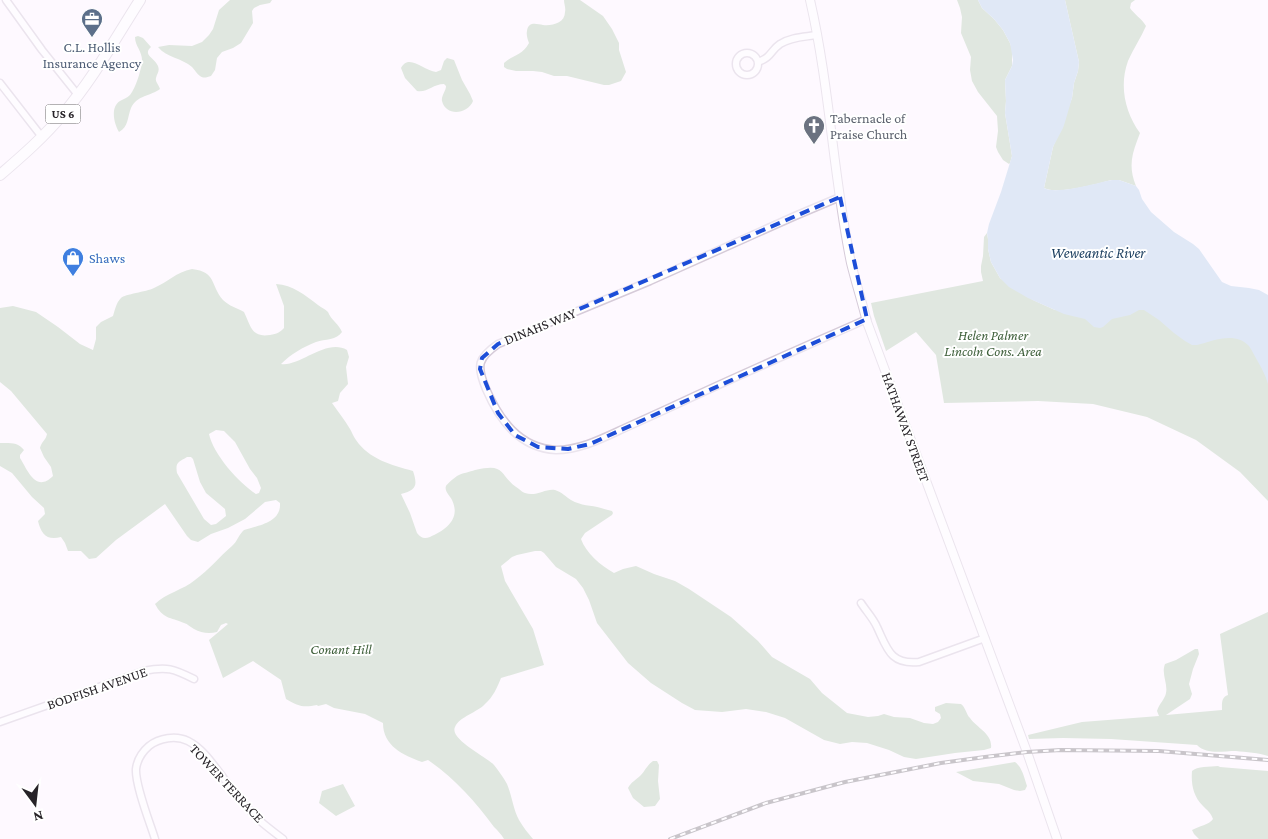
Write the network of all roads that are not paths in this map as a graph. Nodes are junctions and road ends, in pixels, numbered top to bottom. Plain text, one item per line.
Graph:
1 (6, 0) edge
2 (140, 0) edge
3 (810, 0) edge
4 (816, 35) junction
5 (758, 62) dead end
6 (0, 83) edge
7 (78, 95) junction
8 (42, 136) junction
9 (0, 175) edge
10 (840, 197) junction
11 (866, 319) junction
12 (861, 603) dead end
13 (985, 638) junction
14 (194, 679) dead end
15 (0, 722) edge
16 (155, 839) edge
17 (283, 839) edge
18 (1057, 839) edge

1 - 7 street
2 - 7 main road, US 6
3 - 4 street, HATHAWAY STREET
4 - 5 street
4 - 10 street, HATHAWAY STREET
6 - 8 street
7 - 8 main road, US 6
8 - 9 main road, US 6
10 - 11 street, HATHAWAY STREET
10 - 11 street, DINAHS WAY
11 - 13 street, HATHAWAY STREET
12 - 13 street
13 - 18 street, HATHAWAY STREET
14 - 15 street, BODFISH AVENUE
16 - 17 street, TOWER TERRACE

